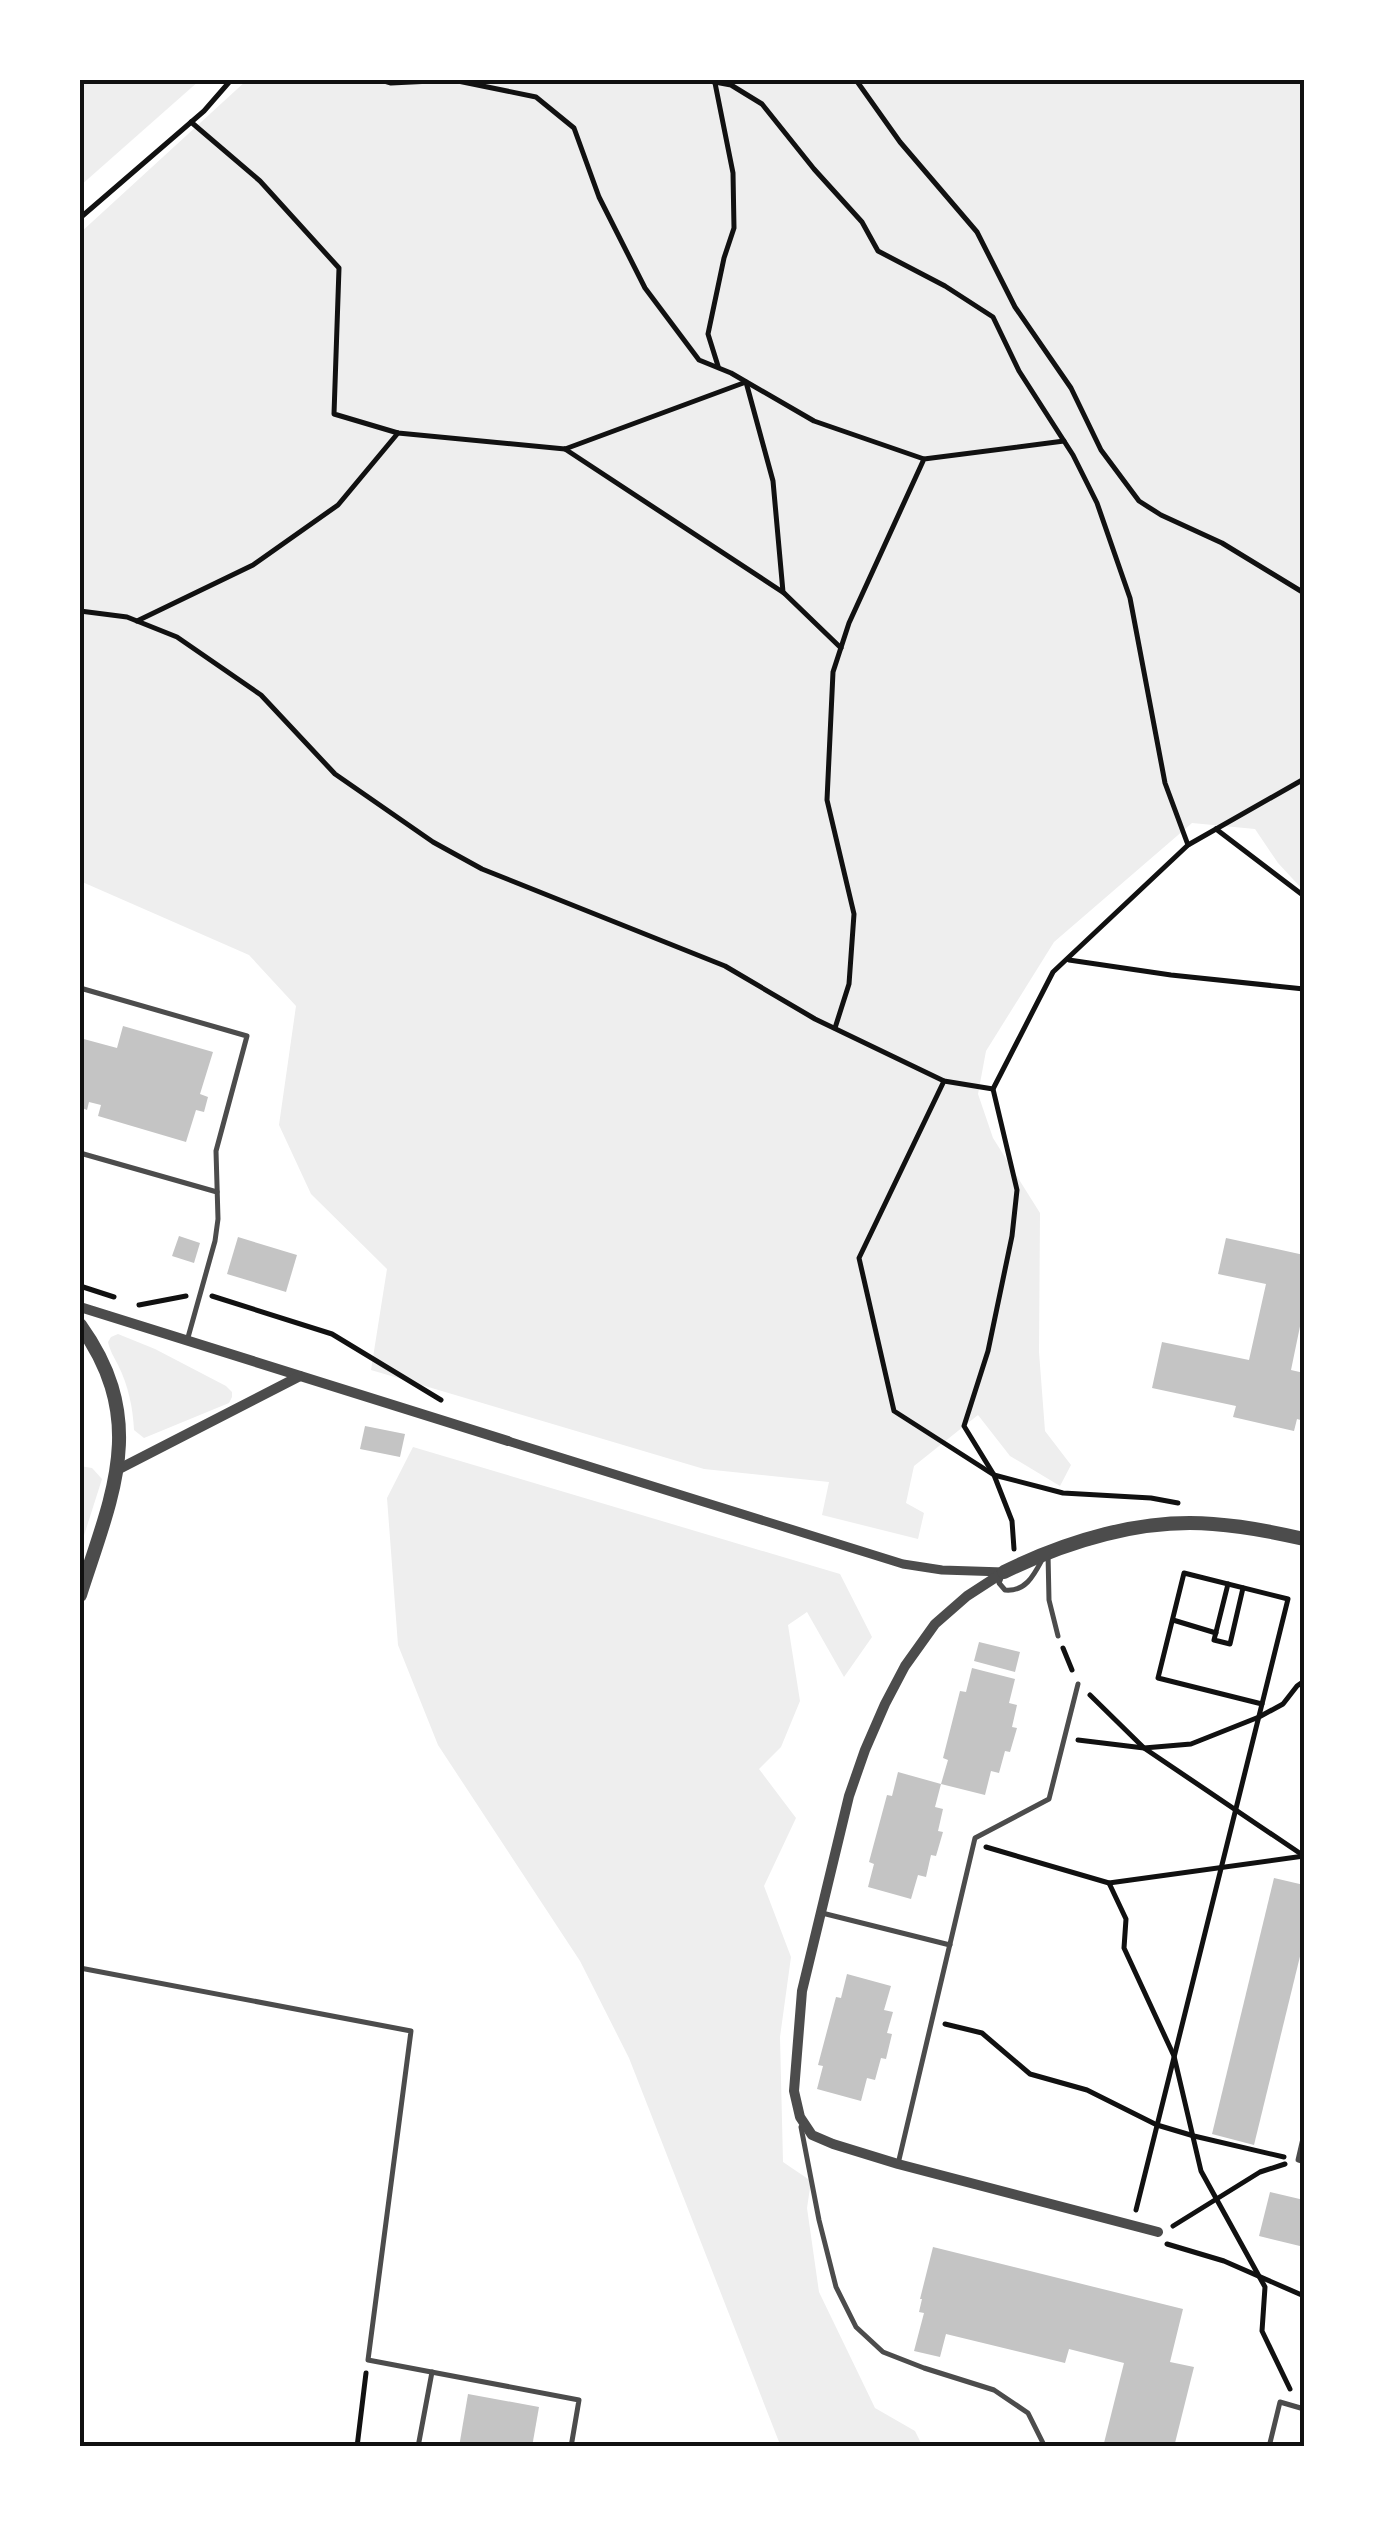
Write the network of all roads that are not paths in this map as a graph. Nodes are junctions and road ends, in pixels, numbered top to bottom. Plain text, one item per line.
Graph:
1 (80, 988) edge
2 (80, 1153) edge
3 (217, 1192) junction
4 (80, 1307) edge
5 (80, 1325) edge
6 (187, 1341) junction
7 (300, 1376) junction
8 (508, 1441) joint
9 (117, 1470) junction
10 (1304, 1538) edge
11 (1048, 1551) junction
12 (1010, 1569) junction
13 (80, 1596) edge
14 (1058, 1636) road end
15 (1078, 1684) road end
16 (820, 1912) junction
17 (950, 1944) junction
18 (80, 1968) edge
19 (800, 2117) junction
20 (1304, 2134) edge
21 (1301, 2161) edge
22 (898, 2164) junction
23 (1158, 2232) road end
24 (432, 2372) junction
25 (1302, 2408) edge
26 (418, 2447) edge
27 (571, 2447) edge
28 (1045, 2447) edge
29 (1270, 2447) edge

1 - 3 lane
2 - 3 lane
3 - 6 lane
4 - 6 street
5 - 9 street
6 - 7 street
7 - 8 street
7 - 9 street
8 - 12 street
9 - 13 street
10 - 11 street
11 - 12 street
11 - 12 lane
11 - 14 lane
12 - 16 street
15 - 17 lane
16 - 17 lane
16 - 19 street
17 - 22 lane
18 - 24 lane
19 - 22 street
19 - 28 lane
20 - 21 lane
22 - 23 street
24 - 26 lane
24 - 27 lane
25 - 29 lane

